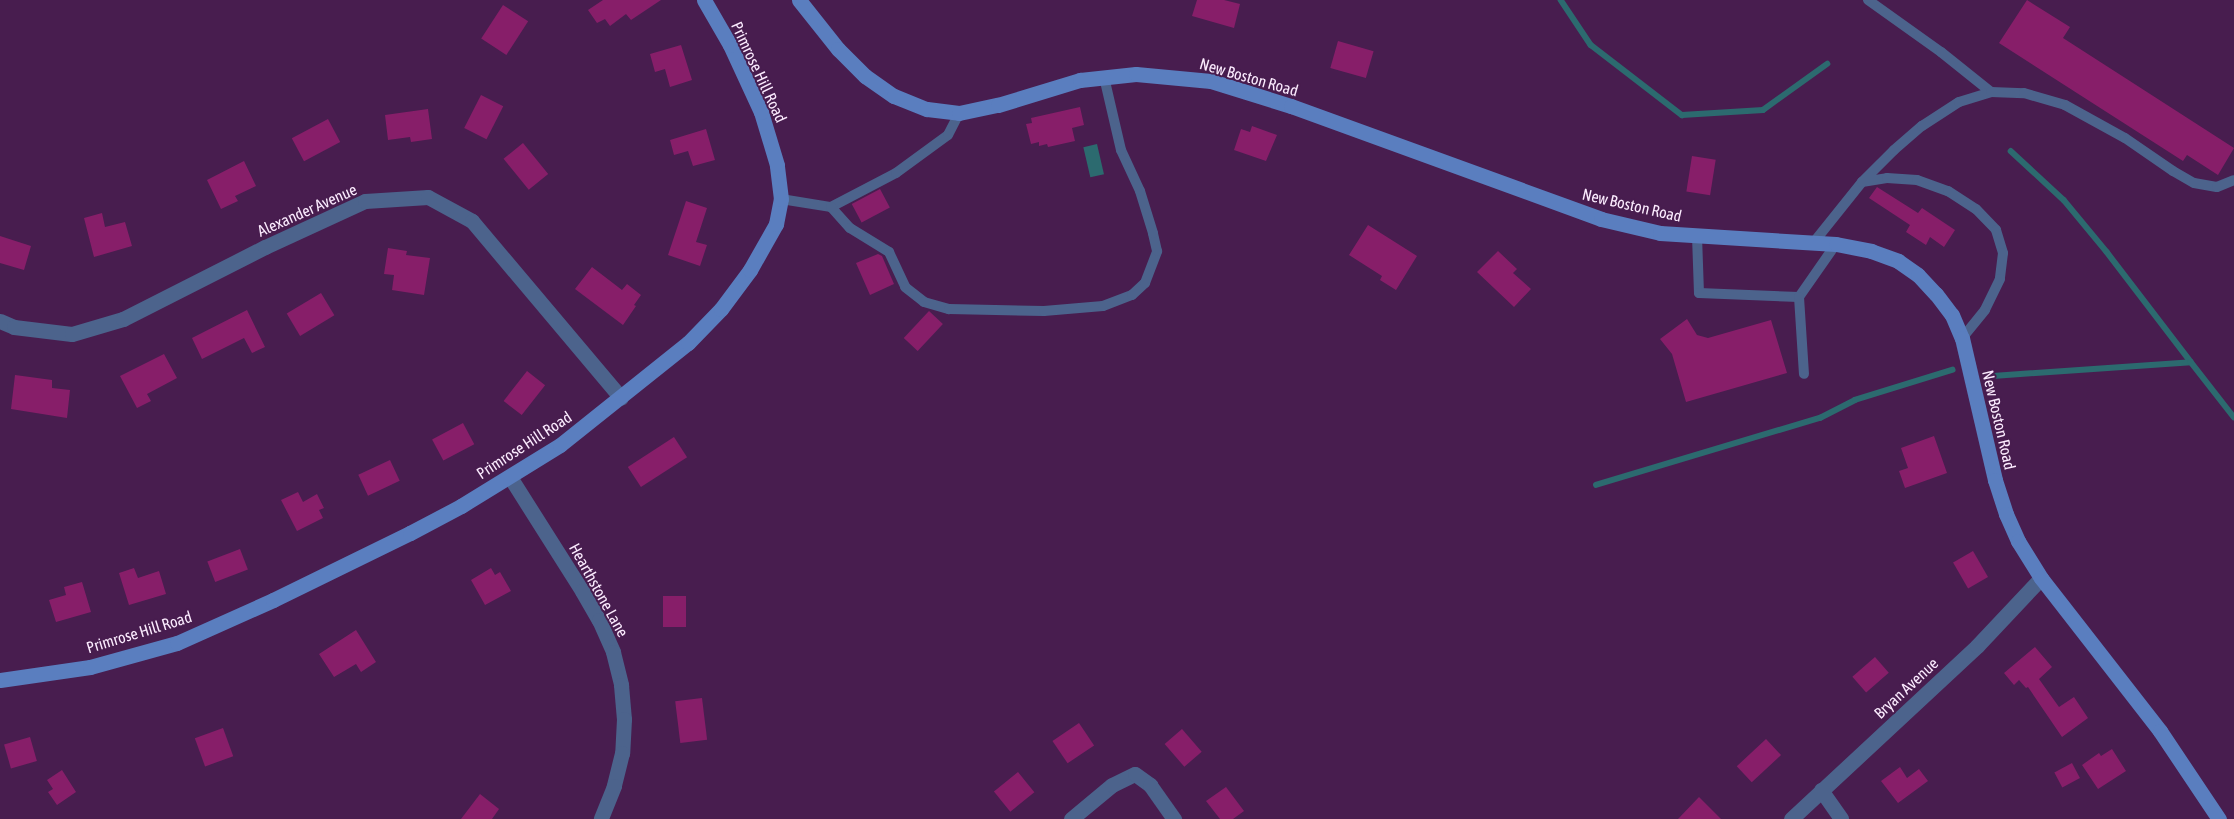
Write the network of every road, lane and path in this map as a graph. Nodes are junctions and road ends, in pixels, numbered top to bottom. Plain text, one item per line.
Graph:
1 (704, 0) edge
2 (799, 0) edge
3 (1868, 0) edge
4 (1104, 77) junction
5 (1991, 92) junction
6 (959, 113) junction
7 (2234, 180) edge
8 (1862, 182) junction
9 (781, 199) junction
10 (831, 207) junction
11 (1697, 236) junction
12 (1814, 242) junction
13 (1836, 244) junction
14 (1799, 297) junction
15 (0, 321) edge
16 (1962, 338) junction
17 (1804, 374) dead end
18 (621, 398) junction
19 (510, 477) junction
20 (2040, 578) junction
21 (0, 680) edge
22 (1821, 790) junction
23 (601, 819) edge
24 (1071, 819) edge
25 (1174, 819) edge
26 (1791, 819) edge
27 (1841, 819) edge
28 (2219, 819) edge

1 - 9 street, Primrose Hill Road
2 - 6 street, New Boston Road
3 - 5 lane
4 - 6 street, New Boston Road
4 - 10 lane
4 - 11 street, New Boston Road
5 - 7 lane
5 - 8 lane
6 - 10 lane
8 - 12 lane
8 - 16 lane
9 - 10 lane
9 - 18 street, Primrose Hill Road
11 - 12 street, New Boston Road
11 - 14 lane
12 - 13 street, New Boston Road
13 - 14 lane
13 - 16 street, New Boston Road
14 - 17 lane
15 - 18 street, Alexander Avenue
16 - 20 street, New Boston Road
18 - 19 street, Primrose Hill Road
19 - 21 street, Primrose Hill Road
19 - 23 street, Hearthstone Lane
20 - 22 street, Bryan Avenue
20 - 28 street, New Boston Road
22 - 26 street, Bryan Avenue
22 - 27 street
24 - 25 street

